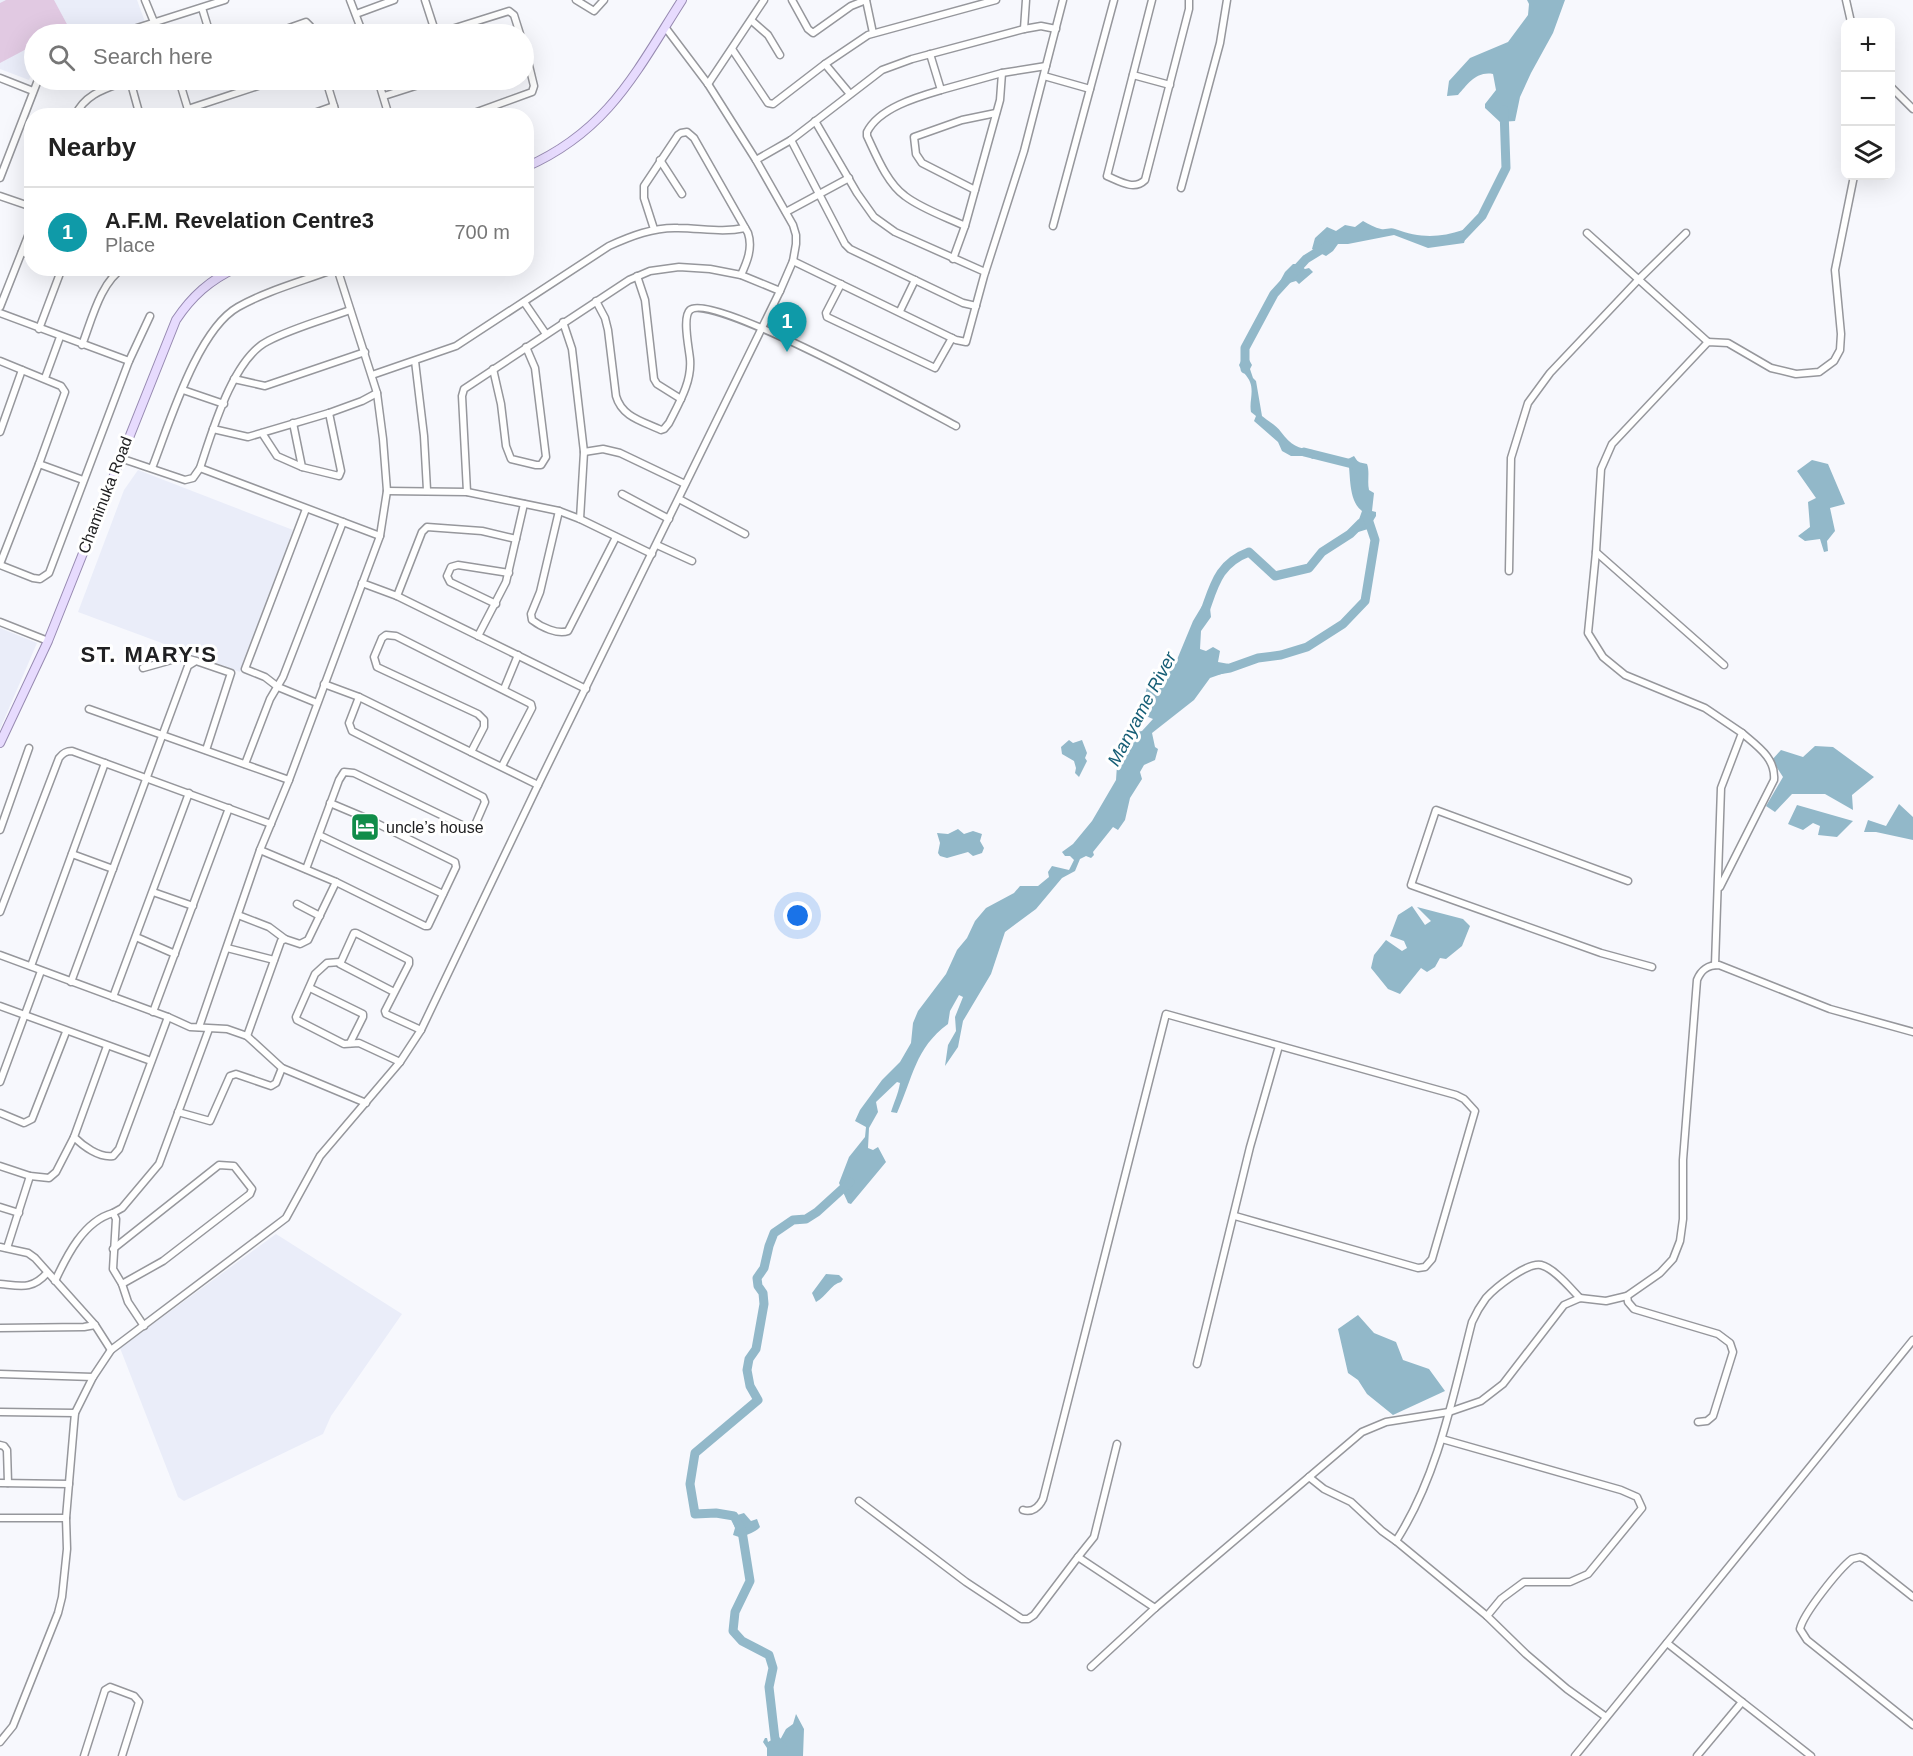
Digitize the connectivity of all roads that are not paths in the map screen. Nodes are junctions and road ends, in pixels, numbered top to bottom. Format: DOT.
graph roads {
  1 [pos="145,0"];
  2 [pos="225,0"];
  3 [pos="350,0"];
  4 [pos="394,0"];
  5 [pos="425,0"];
  6 [pos="576,0"];
  7 [pos="604,0"];
  8 [pos="682,0"];
  9 [pos="764,0"];
  10 [pos="792,0"];
  11 [pos="866,0"];
  12 [pos="995,0"];
  13 [pos="1026,0"];
  14 [pos="1063,0"];
  15 [pos="1114,0"];
  16 [pos="1152,0"];
  17 [pos="1189,0"];
  18 [pos="1227,0"];
  19 [pos="1846,0"];
  20 [pos="202,8"];
  21 [pos="356,14"];
  22 [pos="1850,18"];
  23 [pos="752,21"];
  24 [pos="154,22"];
  25 [pos="148,24"];
  26 [pos="207,24"];
  27 [pos="360,24"];
  28 [pos="433,24"];
  29 [pos="468,24"];
  30 [pos="517,24"];
  31 [pos="665,27"];
  32 [pos="1024,29"];
  33 [pos="1056,29"];
  34 [pos="873,33"];
  35 [pos="732,50"];
  36 [pos="930,54"];
  37 [pos="780,55"];
  38 [pos="825,64"];
  39 [pos="1046,66"];
  40 [pos="1002,73"];
  41 [pos="1133,75"];
  42 [pos="1044,76"];
  43 [pos="0,78"];
  44 [pos="708,84"];
  45 [pos="1170,85"];
  46 [pos="24,87"];
  47 [pos="1090,89"];
  48 [pos="103,90"];
  49 [pos="133,90"];
  50 [pos="182,90"];
  51 [pos="249,90"];
  52 [pos="329,90"];
  53 [pos="382,90"];
  54 [pos="403,90"];
  55 [pos="533,90"];
  56 [pos="941,90"];
  57 [pos="33,91"];
  58 [pos="1895,91"];
  59 [pos="850,94"];
  60 [pos="384,96"];
  61 [pos="334,106"];
  62 [pos="27,108"];
  63 [pos="78,108"];
  64 [pos="138,108"];
  65 [pos="188,108"];
  66 [pos="200,108"];
  67 [pos="328,108"];
  68 [pos="387,108"];
  69 [pos="488,108"];
  70 [pos="1913,109"];
  71 [pos="996,113"];
  72 [pos="24,115"];
  73 [pos="815,121"];
  74 [pos="791,140"];
  75 [pos="660,160"];
  76 [pos="756,160"];
  77 [pos="534,163"];
  78 [pos="0,178"];
  79 [pos="849,178"];
  80 [pos="1853,180"];
  81 [pos="1181,188"];
  82 [pos="975,190"];
  83 [pos="0,195"];
  84 [pos="682,195"];
  85 [pos="818,195"];
  86 [pos="24,204"];
  87 [pos="786,212"];
  88 [pos="965,226"];
  89 [pos="1053,226"];
  90 [pos="745,228"];
  91 [pos="654,229"];
  92 [pos="1587,233"];
  93 [pos="1686,233"];
  94 [pos="24,247"];
  95 [pos="22,252"];
  96 [pos="952,259"];
  97 [pos="793,261"];
  98 [pos="985,272"];
  99 [pos="59,276"];
  100 [pos="112,276"];
  101 [pos="220,276"];
  102 [pos="317,276"];
  103 [pos="339,276"];
  104 [pos="637,276"];
  105 [pos="741,276"];
  106 [pos="1639,279"];
  107 [pos="915,280"];
  108 [pos="841,284"];
  109 [pos="780,291"];
  110 [pos="596,301"];
  111 [pos="524,302"];
  112 [pos="976,306"];
  113 [pos="0,307"];
  114 [pos="350,310"];
  115 [pos="900,311"];
  116 [pos="0,313"];
  117 [pos="150,316"];
  118 [pos="563,322"];
  119 [pos="39,329"];
  120 [pos="761,330"];
  121 [pos="546,334"];
  122 [pos="60,337"];
  123 [pos="952,338"];
  124 [pos="1708,342"];
  125 [pos="82,345"];
  126 [pos="526,347"];
  127 [pos="364,352"];
  128 [pos="0,361"];
  129 [pos="129,361"];
  130 [pos="415,361"];
  131 [pos="493,369"];
  132 [pos="22,370"];
  133 [pos="372,375"];
  134 [pos="45,378"];
  135 [pos="234,379"];
  136 [pos="183,390"];
  137 [pos="376,393"];
  138 [pos="681,399"];
  139 [pos="224,404"];
  140 [pos="328,413"];
  141 [pos="293,423"];
  142 [pos="956,426"];
  143 [pos="213,429"];
  144 [pos="0,432"];
  145 [pos="262,433"];
  146 [pos="584,452"];
  147 [pos="120,458"];
  148 [pos="39,464"];
  149 [pos="302,467"];
  150 [pos="152,468"];
  151 [pos="200,468"];
  152 [pos="83,480"];
  153 [pos="685,484"];
  154 [pos="427,490"];
  155 [pos="387,491"];
  156 [pos="467,492"];
  157 [pos="622,494"];
  158 [pos="679,499"];
  159 [pos="524,504"];
  160 [pos="306,509"];
  161 [pos="559,511"];
  162 [pos="580,519"];
  163 [pos="669,519"];
  164 [pos="343,522"];
  165 [pos="745,534"];
  166 [pos="380,536"];
  167 [pos="616,537"];
  168 [pos="516,539"];
  169 [pos="0,540"];
  170 [pos="8,543"];
  171 [pos="657,544"];
  172 [pos="1596,552"];
  173 [pos="652,554"];
  174 [pos="692,561"];
  175 [pos="0,564"];
  176 [pos="1509,572"];
  177 [pos="509,573"];
  178 [pos="362,583"];
  179 [pos="397,596"];
  180 [pos="495,604"];
  181 [pos="0,622"];
  182 [pos="478,636"];
  183 [pos="48,641"];
  184 [pos="518,656"];
  185 [pos="196,661"];
  186 [pos="1724,665"];
  187 [pos="143,668"];
  188 [pos="324,684"];
  189 [pos="278,687"];
  190 [pos="504,689"];
  191 [pos="586,689"];
  192 [pos="359,697"];
  193 [pos="317,703"];
  194 [pos="89,709"];
  195 [pos="1742,733"];
  196 [pos="163,736"];
  197 [pos="0,743"];
  198 [pos="29,748"];
  199 [pos="206,750"];
  200 [pos="471,752"];
  201 [pos="105,763"];
  202 [pos="245,764"];
  203 [pos="502,766"];
  204 [pos="147,778"];
  205 [pos="289,780"];
  206 [pos="538,785"];
  207 [pos="189,793"];
  208 [pos="330,803"];
  209 [pos="229,808"];
  210 [pos="271,824"];
  211 [pos="0,830"];
  212 [pos="319,835"];
  213 [pos="260,850"];
  214 [pos="72,854"];
  215 [pos="113,869"];
  216 [pos="306,869"];
  217 [pos="1628,881"];
  218 [pos="336,882"];
  219 [pos="1719,890"];
  220 [pos="153,891"];
  221 [pos="443,894"];
  222 [pos="297,904"];
  223 [pos="193,906"];
  224 [pos="0,912"];
  225 [pos="238,915"];
  226 [pos="320,916"];
  227 [pos="136,937"];
  228 [pos="285,939"];
  229 [pos="227,948"];
  230 [pos="175,954"];
  231 [pos="0,955"];
  232 [pos="274,960"];
  233 [pos="340,962"];
  234 [pos="1715,965"];
  235 [pos="31,966"];
  236 [pos="1652,967"];
  237 [pos="41,970"];
  238 [pos="71,982"];
  239 [pos="310,988"];
  240 [pos="394,992"];
  241 [pos="113,997"];
  242 [pos="0,1006"];
  243 [pos="153,1012"];
  244 [pos="25,1015"];
  245 [pos="168,1017"];
  246 [pos="199,1027"];
  247 [pos="209,1029"];
  248 [pos="420,1030"];
  249 [pos="66,1032"];
  250 [pos="1913,1032"];
  251 [pos="247,1036"];
  252 [pos="350,1043"];
  253 [pos="107,1046"];
  254 [pos="1279,1046"];
  255 [pos="151,1061"];
  256 [pos="400,1062"];
  257 [pos="282,1068"];
  258 [pos="0,1082"];
  259 [pos="366,1103"];
  260 [pos="178,1112"];
  261 [pos="0,1113"];
  262 [pos="74,1137"];
  263 [pos="0,1166"];
  264 [pos="30,1176"];
  265 [pos="0,1207"];
  266 [pos="19,1213"];
  267 [pos="113,1213"];
  268 [pos="1235,1216"];
  269 [pos="4,1247"];
  270 [pos="113,1249"];
  271 [pos="47,1273"];
  272 [pos="55,1281"];
  273 [pos="0,1284"];
  274 [pos="122,1284"];
  275 [pos="1627,1296"];
  276 [pos="1580,1298"];
  277 [pos="95,1325"];
  278 [pos="144,1326"];
  279 [pos="0,1328"];
  280 [pos="1913,1340"];
  281 [pos="111,1350"];
  282 [pos="1197,1364"];
  283 [pos="0,1374"];
  284 [pos="93,1377"];
  285 [pos="0,1412"];
  286 [pos="1449,1412"];
  287 [pos="75,1413"];
  288 [pos="1698,1422"];
  289 [pos="1442,1439"];
  290 [pos="1117,1444"];
  291 [pos="0,1445"];
  292 [pos="1309,1478"];
  293 [pos="0,1483"];
  294 [pos="8,1483"];
  295 [pos="69,1484"];
  296 [pos="859,1501"];
  297 [pos="1023,1510"];
  298 [pos="0,1518"];
  299 [pos="66,1518"];
  300 [pos="1396,1541"];
  301 [pos="1078,1557"];
  302 [pos="1913,1597"];
  303 [pos="1155,1608"];
  304 [pos="1487,1616"];
  305 [pos="1667,1643"];
  306 [pos="1091,1667"];
  307 [pos="1742,1702"];
  308 [pos="1606,1717"];
  309 [pos="1913,1725"];
  310 [pos="0,1742"];
  311 [pos="84,1756"];
  312 [pos="122,1756"];
  313 [pos="1575,1756"];
  314 [pos="1697,1756"];
  315 [pos="1810,1756"];
  1 -- 24 [label="street"];
  2 -- 20 [label="street"];
  3 -- 21 [label="street"];
  4 -- 21 [label="street"];
  5 -- 28 [label="street"];
  6 -- 7 [label="street"];
  8 -- 31 [label="main road"];
  9 -- 23 [label="street"];
  10 -- 11 [label="street"];
  11 -- 34 [label="street"];
  12 -- 34 [label="street"];
  13 -- 32 [label="street"];
  14 -- 33 [label="street"];
  15 -- 47 [label="street"];
  16 -- 41 [label="street"];
  17 -- 45 [label="street"];
  18 -- 81 [label="street"];
  19 -- 22 [label="street"];
  20 -- 24 [label="street"];
  20 -- 26 [label="street"];
  21 -- 27 [label="street"];
  23 -- 35 [label="street"];
  23 -- 37 [label="street"];
  24 -- 25 [label="street"];
  29 -- 30 [label="street"];
  31 -- 44 [label="street"];
  31 -- 77 [label="main road"];
  32 -- 33 [label="street"];
  32 -- 36 [label="street"];
  33 -- 39 [label="street"];
  34 -- 38 [label="street"];
  35 -- 38 [label="street"];
  35 -- 44 [label="street"];
  36 -- 56 [label="street"];
  36 -- 59 [label="street"];
  38 -- 59 [label="street"];
  39 -- 40 [label="street"];
  39 -- 42 [label="street"];
  40 -- 56 [label="street"];
  40 -- 71 [label="street"];
  41 -- 45 [label="street"];
  41 -- 45 [label="street"];
  42 -- 47 [label="street"];
  42 -- 98 [label="street"];
  43 -- 46 [label="street"];
  44 -- 76 [label="street"];
  47 -- 89 [label="street"];
  48 -- 63 [label="street"];
  49 -- 64 [label="street"];
  50 -- 65 [label="street"];
  51 -- 66 [label="street"];
  52 -- 61 [label="street"];
  53 -- 60 [label="street"];
  54 -- 60 [label="street"];
  55 -- 69 [label="street"];
  56 -- 88 [label="street"];
  57 -- 62 [label="street"];
  58 -- 70 [label="street"];
  59 -- 73 [label="street"];
  60 -- 68 [label="street"];
  61 -- 67 [label="street"];
  71 -- 82 [label="street"];
  71 -- 82 [label="street"];
  72 -- 78 [label="street"];
  73 -- 74 [label="street"];
  73 -- 79 [label="street"];
  74 -- 76 [label="street"];
  74 -- 85 [label="street"];
  75 -- 84 [label="street"];
  75 -- 90 [label="street"];
  75 -- 91 [label="street"];
  76 -- 87 [label="street"];
  79 -- 85 [label="street"];
  79 -- 96 [label="street"];
  80 -- 124 [label="street"];
  82 -- 88 [label="street"];
  83 -- 86 [label="street"];
  85 -- 87 [label="street"];
  85 -- 107 [label="street"];
  87 -- 97 [label="street"];
  88 -- 96 [label="street"];
  90 -- 91 [label="street"];
  90 -- 105 [label="street"];
  91 -- 111 [label="street"];
  92 -- 106 [label="street"];
  93 -- 106 [label="street"];
  94 -- 95 [label="street"];
  95 -- 113 [label="street"];
  96 -- 98 [label="street"];
  97 -- 108 [label="street"];
  97 -- 109 [label="street"];
  98 -- 112 [label="street"];
  99 -- 119 [label="street"];
  100 -- 125 [label="street"];
  101 -- 147 [label="main road, Chaminuka Road"];
  102 -- 136 [label="street"];
  103 -- 114 [label="street"];
  104 -- 105 [label="street"];
  104 -- 110 [label="street"];
  104 -- 138 [label="street"];
  105 -- 109 [label="street"];
  106 -- 124 [label="street"];
  106 -- 176 [label="street"];
  107 -- 112 [label="street"];
  107 -- 115 [label="street"];
  108 -- 115 [label="street"];
  108 -- 123 [label="street"];
  109 -- 120 [label="street"];
  110 -- 118 [label="street"];
  110 -- 138 [label="street"];
  111 -- 121 [label="street"];
  111 -- 130 [label="street"];
  112 -- 123 [label="street"];
  114 -- 127 [label="street"];
  114 -- 135 [label="street"];
  115 -- 123 [label="street"];
  116 -- 119 [label="street"];
  117 -- 129 [label="street"];
  118 -- 121 [label="street"];
  118 -- 146 [label="street"];
  119 -- 122 [label="street"];
  120 -- 138 [label="street"];
  120 -- 142 [label="street"];
  120 -- 153 [label="street"];
  121 -- 126 [label="street"];
  122 -- 125 [label="street"];
  122 -- 134 [label="street"];
  124 -- 172 [label="street"];
  125 -- 129 [label="street"];
  126 -- 131 [label="street"];
  126 -- 131 [label="street"];
  127 -- 133 [label="street"];
  127 -- 135 [label="street"];
  128 -- 132 [label="street"];
  129 -- 152 [label="street"];
  130 -- 133 [label="street"];
  130 -- 154 [label="street"];
  131 -- 156 [label="street"];
  132 -- 134 [label="street"];
  132 -- 144 [label="street"];
  133 -- 137 [label="street"];
  134 -- 148 [label="street"];
  135 -- 139 [label="street"];
  136 -- 139 [label="street"];
  136 -- 150 [label="street"];
  137 -- 140 [label="street"];
  137 -- 155 [label="street"];
  139 -- 143 [label="street"];
  140 -- 141 [label="street"];
  140 -- 149 [label="street"];
  141 -- 145 [label="street"];
  141 -- 149 [label="street"];
  143 -- 145 [label="street"];
  143 -- 151 [label="street"];
  145 -- 149 [label="street"];
  146 -- 153 [label="street"];
  146 -- 162 [label="street"];
  147 -- 150 [label="street"];
  147 -- 183 [label="main road, Chaminuka Road"];
  148 -- 152 [label="street"];
  148 -- 170 [label="street"];
  150 -- 151 [label="street"];
  151 -- 160 [label="street"];
  152 -- 175 [label="street"];
  153 -- 158 [label="street"];
  154 -- 155 [label="street"];
  154 -- 156 [label="street"];
  155 -- 166 [label="street"];
  156 -- 159 [label="street"];
  157 -- 163 [label="street"];
  158 -- 163 [label="street"];
  158 -- 165 [label="street"];
  159 -- 161 [label="street"];
  159 -- 168 [label="street"];
  160 -- 164 [label="street"];
  160 -- 189 [label="street"];
  161 -- 162 [label="street"];
  161 -- 167 [label="street"];
  162 -- 167 [label="street"];
  163 -- 171 [label="street"];
  164 -- 166 [label="street"];
  164 -- 189 [label="street"];
  166 -- 178 [label="street"];
  167 -- 173 [label="street"];
  168 -- 177 [label="street"];
  168 -- 179 [label="street"];
  169 -- 170 [label="street"];
  170 -- 175 [label="street"];
  171 -- 173 [label="street"];
  171 -- 174 [label="street"];
  172 -- 186 [label="street"];
  172 -- 195 [label="street"];
  173 -- 191 [label="street"];
  177 -- 180 [label="street"];
  177 -- 180 [label="street"];
  178 -- 179 [label="street"];
  178 -- 188 [label="street"];
  179 -- 182 [label="street"];
  180 -- 182 [label="street"];
  181 -- 183 [label="street"];
  182 -- 184 [label="street"];
  183 -- 197 [label="main road, Chaminuka Road"];
  184 -- 190 [label="street"];
  184 -- 191 [label="street"];
  185 -- 187 [label="street"];
  185 -- 196 [label="street"];
  185 -- 199 [label="street"];
  188 -- 192 [label="street"];
  188 -- 193 [label="street"];
  189 -- 193 [label="street"];
  189 -- 202 [label="street"];
  190 -- 200 [label="street"];
  190 -- 203 [label="street"];
  191 -- 206 [label="street"];
  192 -- 200 [label="street"];
  192 -- 208 [label="street"];
  193 -- 205 [label="street"];
  194 -- 196 [label="street"];
  195 -- 219 [label="street"];
  195 -- 219 [label="street"];
  196 -- 199 [label="street"];
  196 -- 204 [label="street"];
  198 -- 211 [label="street"];
  199 -- 202 [label="street"];
  200 -- 203 [label="street"];
  201 -- 204 [label="street"];
  201 -- 214 [label="street"];
  201 -- 224 [label="street"];
  202 -- 205 [label="street"];
  203 -- 206 [label="street"];
  204 -- 207 [label="street"];
  204 -- 215 [label="street"];
  205 -- 210 [label="street"];
  206 -- 248 [label="street"];
  207 -- 209 [label="street"];
  207 -- 220 [label="street"];
  208 -- 212 [label="street"];
  208 -- 221 [label="street"];
  209 -- 210 [label="street"];
  209 -- 223 [label="street"];
  210 -- 213 [label="street"];
  212 -- 216 [label="street"];
  212 -- 221 [label="street"];
  213 -- 216 [label="street"];
  213 -- 225 [label="street"];
  214 -- 215 [label="street"];
  214 -- 235 [label="street"];
  215 -- 238 [label="street"];
  216 -- 218 [label="street"];
  217 -- 236 [label="street"];
  218 -- 221 [label="street"];
  218 -- 226 [label="street"];
  219 -- 234 [label="street"];
  220 -- 223 [label="street"];
  220 -- 227 [label="street"];
  222 -- 226 [label="street"];
  223 -- 230 [label="street"];
  225 -- 228 [label="street"];
  225 -- 229 [label="street"];
  226 -- 228 [label="street"];
  227 -- 230 [label="street"];
  227 -- 241 [label="street"];
  228 -- 232 [label="street"];
  229 -- 232 [label="street"];
  229 -- 246 [label="street"];
  230 -- 243 [label="street"];
  231 -- 235 [label="street"];
  232 -- 251 [label="street"];
  233 -- 239 [label="street"];
  233 -- 240 [label="street"];
  233 -- 240 [label="street"];
  234 -- 250 [label="street"];
  234 -- 275 [label="street"];
  235 -- 237 [label="street"];
  237 -- 238 [label="street"];
  237 -- 244 [label="street"];
  238 -- 241 [label="street"];
  239 -- 252 [label="street"];
  239 -- 252 [label="street"];
  240 -- 248 [label="street"];
  241 -- 243 [label="street"];
  242 -- 244 [label="street"];
  243 -- 245 [label="street"];
  244 -- 249 [label="street"];
  244 -- 258 [label="street"];
  245 -- 246 [label="street"];
  245 -- 255 [label="street"];
  246 -- 247 [label="street"];
  247 -- 251 [label="street"];
  247 -- 260 [label="street"];
  248 -- 256 [label="street"];
  249 -- 253 [label="street"];
  249 -- 261 [label="street"];
  251 -- 257 [label="street"];
  252 -- 256 [label="street"];
  253 -- 255 [label="street"];
  253 -- 262 [label="street"];
  254 -- 268 [label="street"];
  254 -- 268 [label="street"];
  254 -- 297 [label="street"];
  255 -- 262 [label="street"];
  256 -- 259 [label="street"];
  257 -- 259 [label="street"];
  257 -- 260 [label="street"];
  259 -- 278 [label="street"];
  260 -- 267 [label="street"];
  262 -- 264 [label="street"];
  263 -- 264 [label="street"];
  264 -- 266 [label="street"];
  265 -- 266 [label="street"];
  266 -- 269 [label="street"];
  267 -- 270 [label="street"];
  267 -- 272 [label="street"];
  268 -- 282 [label="street"];
  269 -- 271 [label="street"];
  270 -- 274 [label="street"];
  270 -- 274 [label="street"];
  271 -- 272 [label="street"];
  271 -- 273 [label="street"];
  272 -- 277 [label="street"];
  274 -- 278 [label="street"];
  275 -- 276 [label="street"];
  275 -- 288 [label="street"];
  276 -- 286 [label="street"];
  276 -- 286 [label="street"];
  277 -- 279 [label="street"];
  277 -- 281 [label="street"];
  278 -- 281 [label="street"];
  280 -- 305 [label="street"];
  281 -- 284 [label="street"];
  283 -- 284 [label="street"];
  284 -- 287 [label="street"];
  285 -- 287 [label="street"];
  286 -- 289 [label="street"];
  286 -- 292 [label="street"];
  287 -- 295 [label="street"];
  289 -- 300 [label="street"];
  289 -- 304 [label="street"];
  290 -- 301 [label="street"];
  291 -- 294 [label="street"];
  292 -- 300 [label="street"];
  292 -- 303 [label="street"];
  293 -- 294 [label="street"];
  294 -- 295 [label="street"];
  295 -- 299 [label="street"];
  296 -- 301 [label="street"];
  298 -- 299 [label="street"];
  299 -- 310 [label="street"];
  300 -- 304 [label="street"];
  301 -- 303 [label="street"];
  302 -- 309 [label="street"];
  303 -- 306 [label="street"];
  304 -- 308 [label="street"];
  305 -- 307 [label="street"];
  305 -- 308 [label="street"];
  307 -- 314 [label="street"];
  307 -- 315 [label="street"];
  308 -- 313 [label="street"];
  311 -- 312 [label="street"];
}
